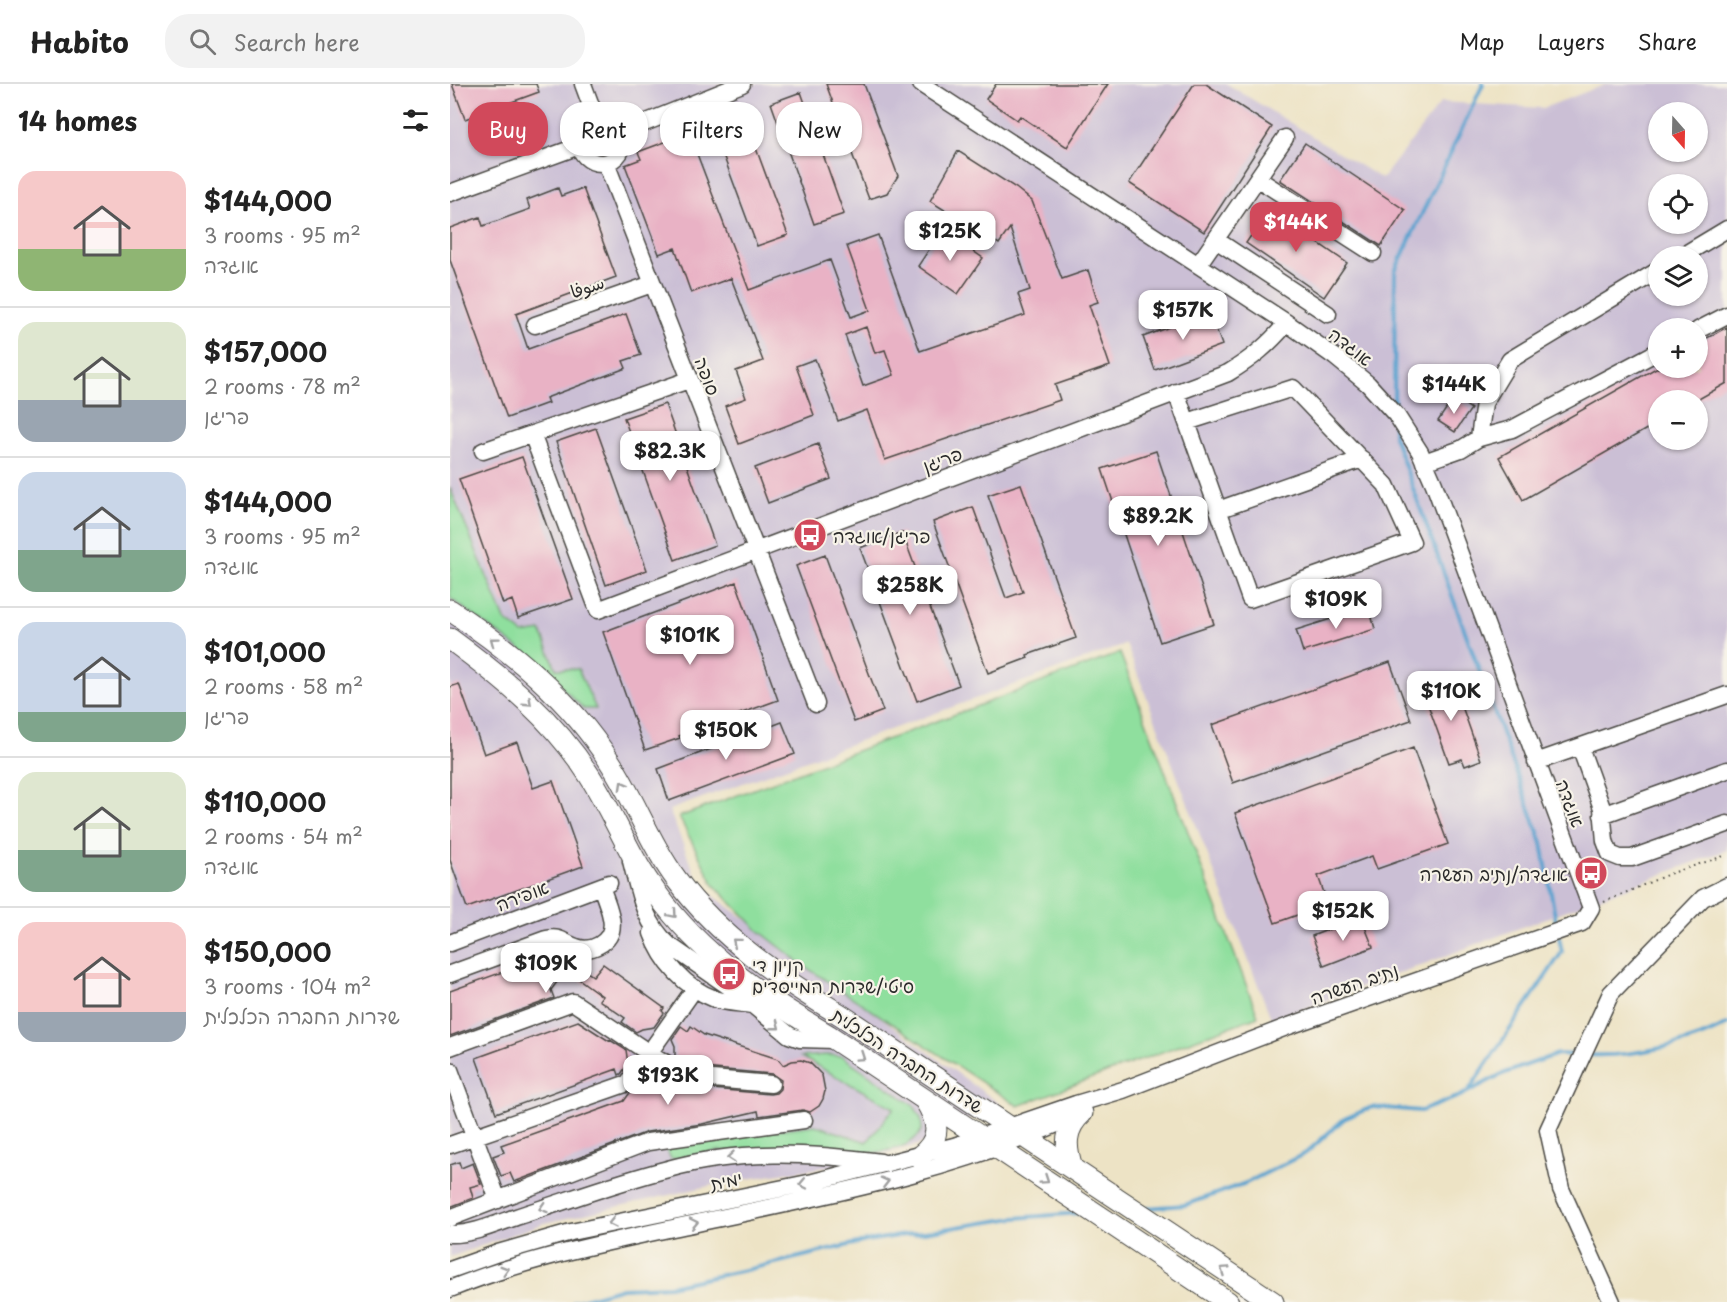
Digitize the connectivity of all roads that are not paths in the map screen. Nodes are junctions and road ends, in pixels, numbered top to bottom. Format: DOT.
graph roads {
  1 [pos="583,84"];
  2 [pos="742,84"];
  3 [pos="921,84"];
  4 [pos="590,102"];
  5 [pos="648,122"];
  6 [pos="1286,138"];
  7 [pos="560,153"];
  8 [pos="585,156"];
  9 [pos="617,156"];
  10 [pos="606,163"];
  11 [pos="1258,179"];
  12 [pos="450,193"];
  13 [pos="1727,229"];
  14 [pos="1216,240"];
  15 [pos="1699,246"];
  16 [pos="1373,253"];
  17 [pos="1198,265"];
  18 [pos="1648,277"];
  19 [pos="652,284"];
  20 [pos="1328,314"];
  21 [pos="1727,315"];
  22 [pos="1287,323"];
  23 [pos="535,325"];
  24 [pos="1708,325"];
  25 [pos="1648,357"];
  26 [pos="689,380"];
  27 [pos="1176,392"];
  28 [pos="1187,422"];
  29 [pos="532,434"];
  30 [pos="1479,438"];
  31 [pos="483,451"];
  32 [pos="1362,459"];
  33 [pos="1424,462"];
  34 [pos="1218,510"];
  35 [pos="756,550"];
  36 [pos="450,610"];
  37 [pos="450,639"];
  38 [pos="1727,695"];
  39 [pos="816,704"];
  40 [pos="1580,747"];
  41 [pos="1536,762"];
  42 [pos="1727,770"];
  43 [pos="1602,815"];
  44 [pos="1727,824"];
  45 [pos="626,843"];
  46 [pos="1727,886"];
  47 [pos="1591,908"];
  48 [pos="645,912"];
  49 [pos="450,943"];
  50 [pos="450,974"];
  51 [pos="695,987"];
  52 [pos="752,1005"];
  53 [pos="834,1040"];
  54 [pos="450,1047"];
  55 [pos="649,1053"];
  56 [pos="450,1070"];
  57 [pos="771,1084"];
  58 [pos="1123,1090"];
  59 [pos="926,1100"];
  60 [pos="1082,1113"];
  61 [pos="804,1120"];
  62 [pos="1018,1132"];
  63 [pos="475,1137"];
  64 [pos="989,1143"];
  65 [pos="450,1145"];
  66 [pos="628,1150"];
  67 [pos="919,1157"];
  68 [pos="894,1163"];
  69 [pos="1072,1168"];
  70 [pos="660,1171"];
  71 [pos="621,1184"];
  72 [pos="498,1200"];
  73 [pos="450,1218"];
  74 [pos="450,1234"];
  75 [pos="450,1270"];
  76 [pos="450,1289"];
  77 [pos="1228,1302"];
  78 [pos="1273,1302"];
  79 [pos="1612,1302"];
  1 -- 4 [label="street"];
  2 -- 5 [label="street"];
  3 -- 17 [label="street, אוגדה"];
  6 -- 11 [label="street"];
  7 -- 12 [label="street"];
  8 -- 10 [label="street"];
  9 -- 10 [label="street"];
  10 -- 19 [label="street, סופה"];
  11 -- 14 [label="street"];
  11 -- 16 [label="street"];
  13 -- 15 [label="street"];
  14 -- 17 [label="street"];
  14 -- 20 [label="street"];
  17 -- 22 [label="street, אוגדה"];
  18 -- 30 [label="street"];
  19 -- 23 [label="street, سوفا"];
  19 -- 26 [label="street, סופה"];
  21 -- 24 [label="street"];
  22 -- 27 [label="street, פריגן"];
  22 -- 33 [label="street, אוגדה"];
  25 -- 30 [label="street"];
  26 -- 29 [label="street"];
  26 -- 35 [label="street, סופה"];
  27 -- 28 [label="street"];
  27 -- 35 [label="street, פריגן"];
  28 -- 32 [label="street"];
  28 -- 34 [label="street"];
  29 -- 31 [label="street"];
  29 -- 35 [label="street, פריגן"];
  30 -- 33 [label="street"];
  32 -- 34 [label="street"];
  32 -- 34 [label="street"];
  33 -- 41 [label="street, אוגדה"];
  35 -- 39 [label="street, סופה"];
  62 -- 36 [label="main road, שדרות החברה הכלכלית, one-way"];
  37 -- 45 [label="main road, שדרות החברה הכלכלית, one-way"];
  38 -- 40 [label="street"];
  40 -- 41 [label="street"];
  40 -- 43 [label="street"];
  41 -- 47 [label="street, אוגדה"];
  42 -- 43 [label="street"];
  43 -- 44 [label="street"];
  45 -- 48 [label="street"];
  45 -- 53 [label="main road, שדרות החברה הכלכלית, one-way"];
  46 -- 79 [label="street"];
  47 -- 58 [label="street, נתיב העשרה"];
  48 -- 51 [label="street"];
  48 -- 52 [label="street"];
  49 -- 50 [label="street, אופירה"];
  51 -- 52 [label="street"];
  51 -- 55 [label="street"];
  52 -- 53 [label="street, one-way"];
  53 -- 59 [label="main road, שדרות החברה הכלכלית, one-way"];
  54 -- 55 [label="street"];
  55 -- 57 [label="street"];
  55 -- 63 [label="street"];
  56 -- 63 [label="street"];
  58 -- 60 [label="street, נתיב העשרה"];
  58 -- 62 [label="street, נתיב העשרה"];
  59 -- 64 [label="main road, שדרות החברה הכלכלית"];
  59 -- 67 [label="main road"];
  60 -- 62 [label="street, נתיב העשרה"];
  60 -- 69 [label="main road"];
  61 -- 66 [label="street"];
  62 -- 64 [label="street, נתיב העשרה"];
  62 -- 69 [label="main road, שדרות החברה הכלכלית"];
  63 -- 65 [label="street"];
  63 -- 72 [label="street"];
  64 -- 67 [label="street, ימית"];
  76 -- 64 [label="street, ימית, one-way"];
  64 -- 77 [label="main road, שדרות החברה הכלכלית, one-way"];
  66 -- 70 [label="street"];
  66 -- 71 [label="street"];
  66 -- 72 [label="street"];
  67 -- 68 [label="street, ימית"];
  68 -- 70 [label="street, one-way"];
  68 -- 75 [label="street, ימית, one-way"];
  78 -- 69 [label="main road, שדרות החברה הכלכלית, one-way"];
  70 -- 71 [label="street"];
  71 -- 74 [label="street, one-way"];
  72 -- 73 [label="street"];
}
